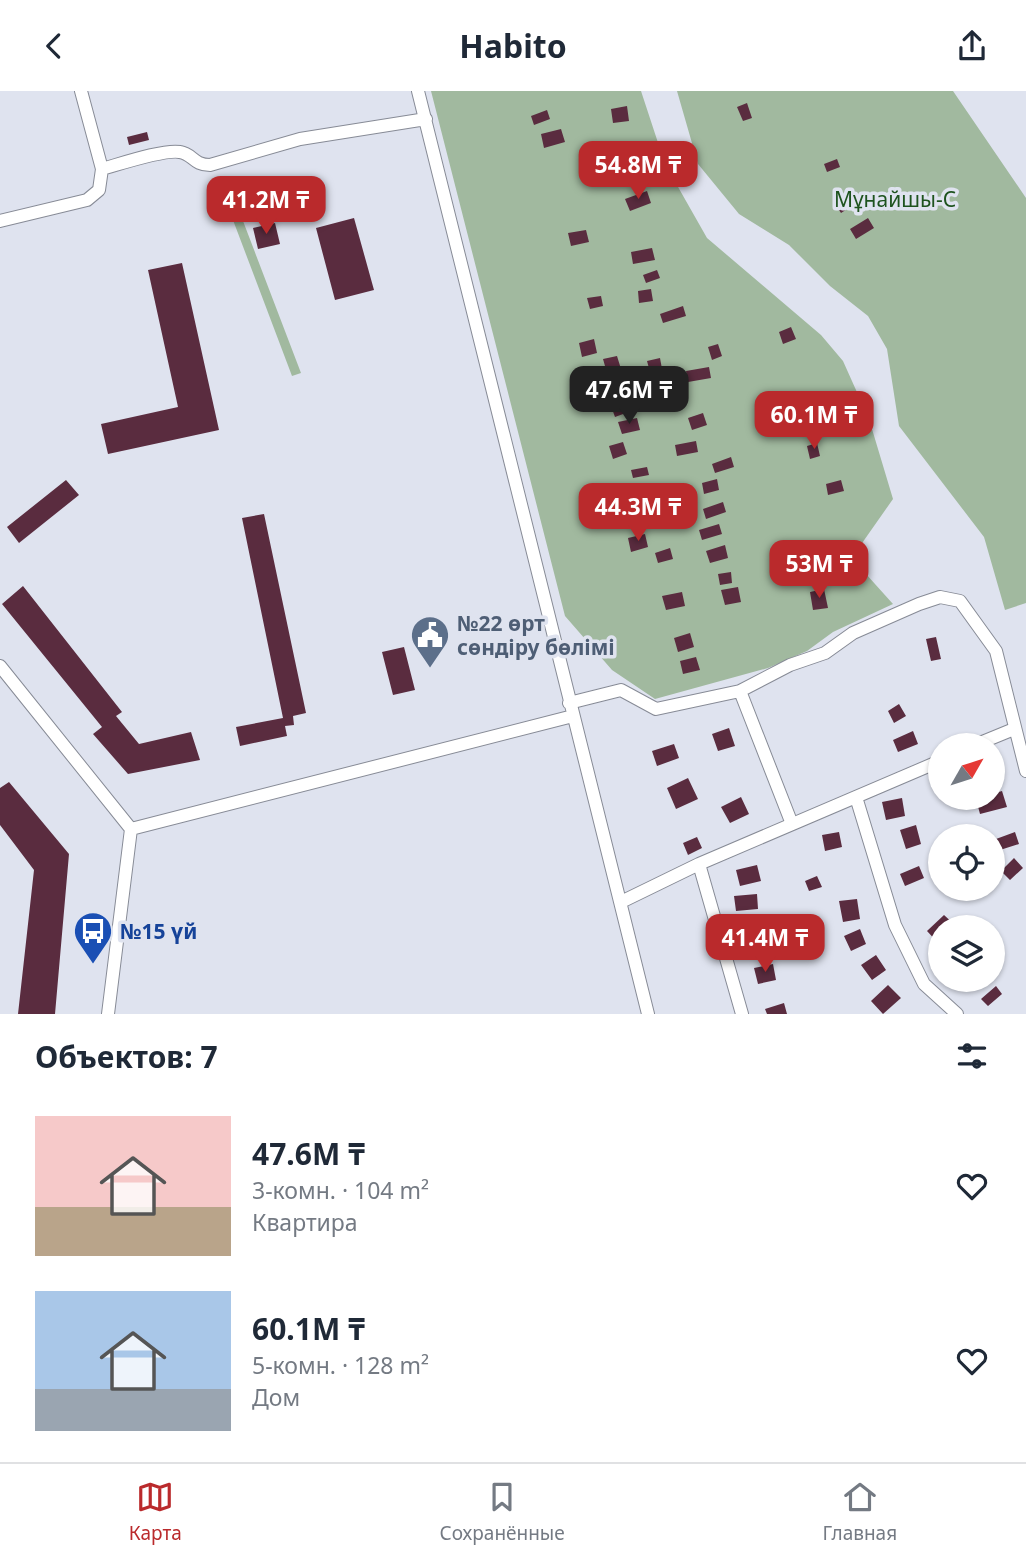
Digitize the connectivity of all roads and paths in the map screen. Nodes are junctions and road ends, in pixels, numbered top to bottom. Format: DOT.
graph roads {
  1 [pos="81,91"];
  2 [pos="418,91"];
  3 [pos="426,119"];
  4 [pos="102,169"];
  5 [pos="0,221"];
  6 [pos="0,666"];
  7 [pos="740,691"];
  8 [pos="569,703"];
  9 [pos="573,716"];
  10 [pos="1014,729"];
  11 [pos="1004,733"];
  12 [pos="928,766"];
  13 [pos="1026,771"];
  14 [pos="856,797"];
  15 [pos="792,824"];
  16 [pos="131,829"];
  17 [pos="699,864"];
  18 [pos="621,902"];
  19 [pos="107,1014"];
  20 [pos="648,1014"];
  21 [pos="741,1014"];
  22 [pos="957,1014"];
  1 -- 4 [label="street"];
  2 -- 3 [label="street"];
  3 -- 4 [label="street"];
  3 -- 8 [label="street"];
  4 -- 5 [label="street"];
  6 -- 16 [label="street"];
  7 -- 8 [label="street"];
  7 -- 10 [label="street"];
  7 -- 15 [label="street"];
  8 -- 9 [label="street"];
  9 -- 16 [label="street"];
  9 -- 18 [label="street"];
  10 -- 11 [label="street"];
  10 -- 13 [label="street"];
  12 -- 14 [label="street"];
  14 -- 15 [label="street"];
  14 -- 22 [label="street"];
  15 -- 17 [label="street"];
  16 -- 19 [label="street"];
  17 -- 18 [label="street"];
  17 -- 21 [label="street"];
  18 -- 20 [label="street"];
}
